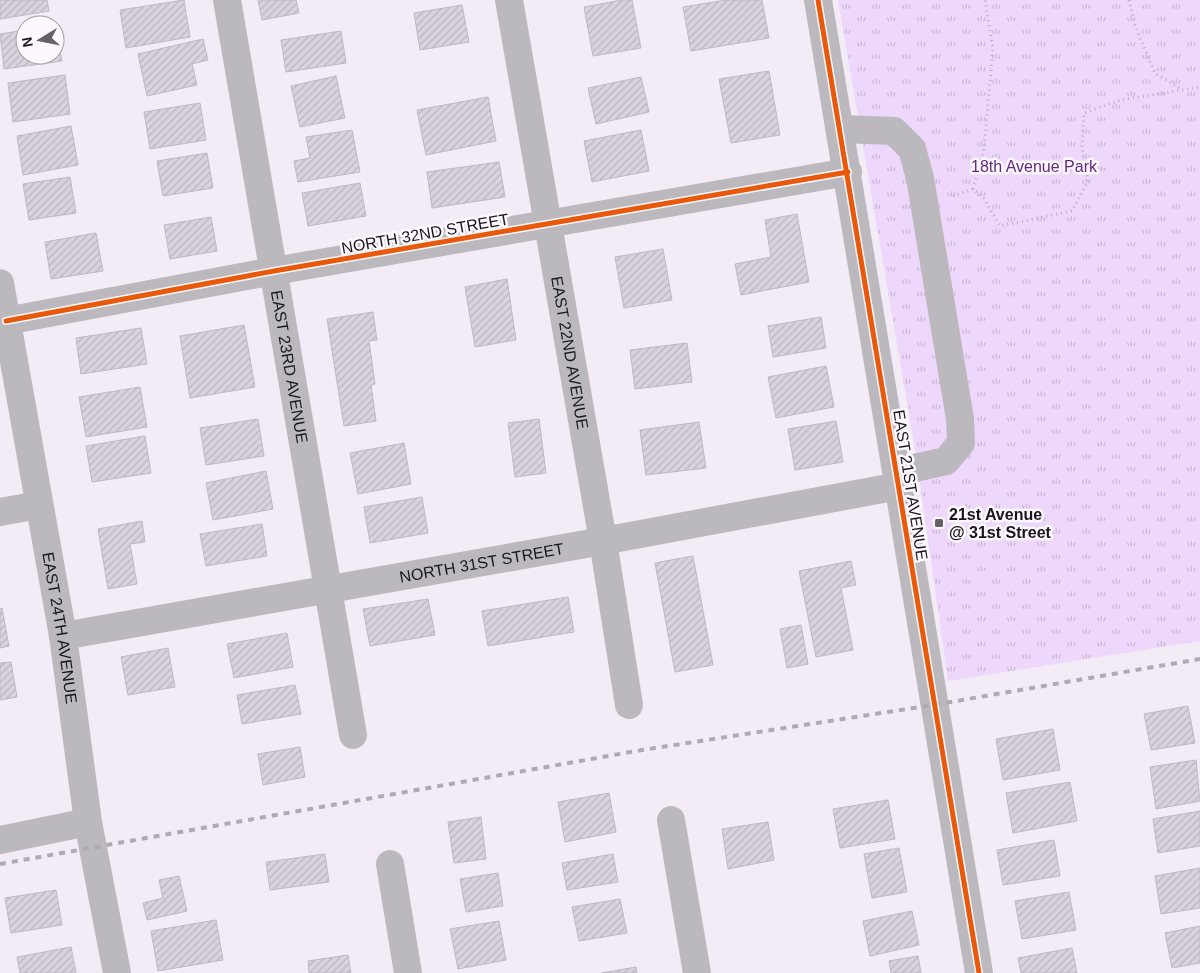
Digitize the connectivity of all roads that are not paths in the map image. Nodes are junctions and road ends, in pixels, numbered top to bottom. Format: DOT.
graph roads {
  1 [pos="227,0"];
  2 [pos="509,0"];
  3 [pos="818,0"];
  4 [pos="840,129"];
  5 [pos="848,172"];
  6 [pos="547,224"];
  7 [pos="274,271"];
  8 [pos="0,283"];
  9 [pos="6,321"];
  10 [pos="898,479"];
  11 [pos="39,505"];
  12 [pos="0,512"];
  13 [pos="603,541"];
  14 [pos="329,588"];
  15 [pos="63,636"];
  16 [pos="629,705"];
  17 [pos="353,735"];
  18 [pos="671,820"];
  19 [pos="88,822"];
  20 [pos="0,840"];
  21 [pos="390,864"];
  22 [pos="117,973"];
  23 [pos="408,973"];
  24 [pos="696,973"];
  25 [pos="979,973"];
  1 -- 7 [label="street, EAST 23RD AVENUE"];
  2 -- 6 [label="street, EAST 22ND AVENUE"];
  3 -- 4 [label="street, EAST 21ST AVENUE"];
  4 -- 5 [label="street, EAST 21ST AVENUE"];
  4 -- 10 [label="street, NORTH 31ST STREET"];
  5 -- 6 [label="street, NORTH 32ND STREET"];
  5 -- 10 [label="street, EAST 21ST AVENUE"];
  6 -- 7 [label="street, NORTH 32ND STREET"];
  6 -- 13 [label="street, EAST 22ND AVENUE"];
  7 -- 9 [label="street, NORTH 32ND STREET"];
  7 -- 14 [label="street, EAST 23RD AVENUE"];
  8 -- 9 [label="street, EAST 24TH AVENUE"];
  9 -- 11 [label="street, EAST 24TH AVENUE"];
  10 -- 13 [label="street, NORTH 31ST STREET"];
  10 -- 25 [label="street, EAST 21ST AVENUE"];
  11 -- 12 [label="street"];
  11 -- 15 [label="street, EAST 24TH AVENUE"];
  13 -- 14 [label="street, NORTH 31ST STREET"];
  13 -- 16 [label="street, EAST 22ND AVENUE"];
  14 -- 15 [label="street, NORTH 31ST STREET"];
  14 -- 17 [label="street, EAST 23RD AVENUE"];
  15 -- 19 [label="street, EAST 24TH AVENUE"];
  18 -- 24 [label="street"];
  19 -- 20 [label="street"];
  19 -- 22 [label="street, EAST 24TH AVENUE"];
  21 -- 23 [label="street"];
}
